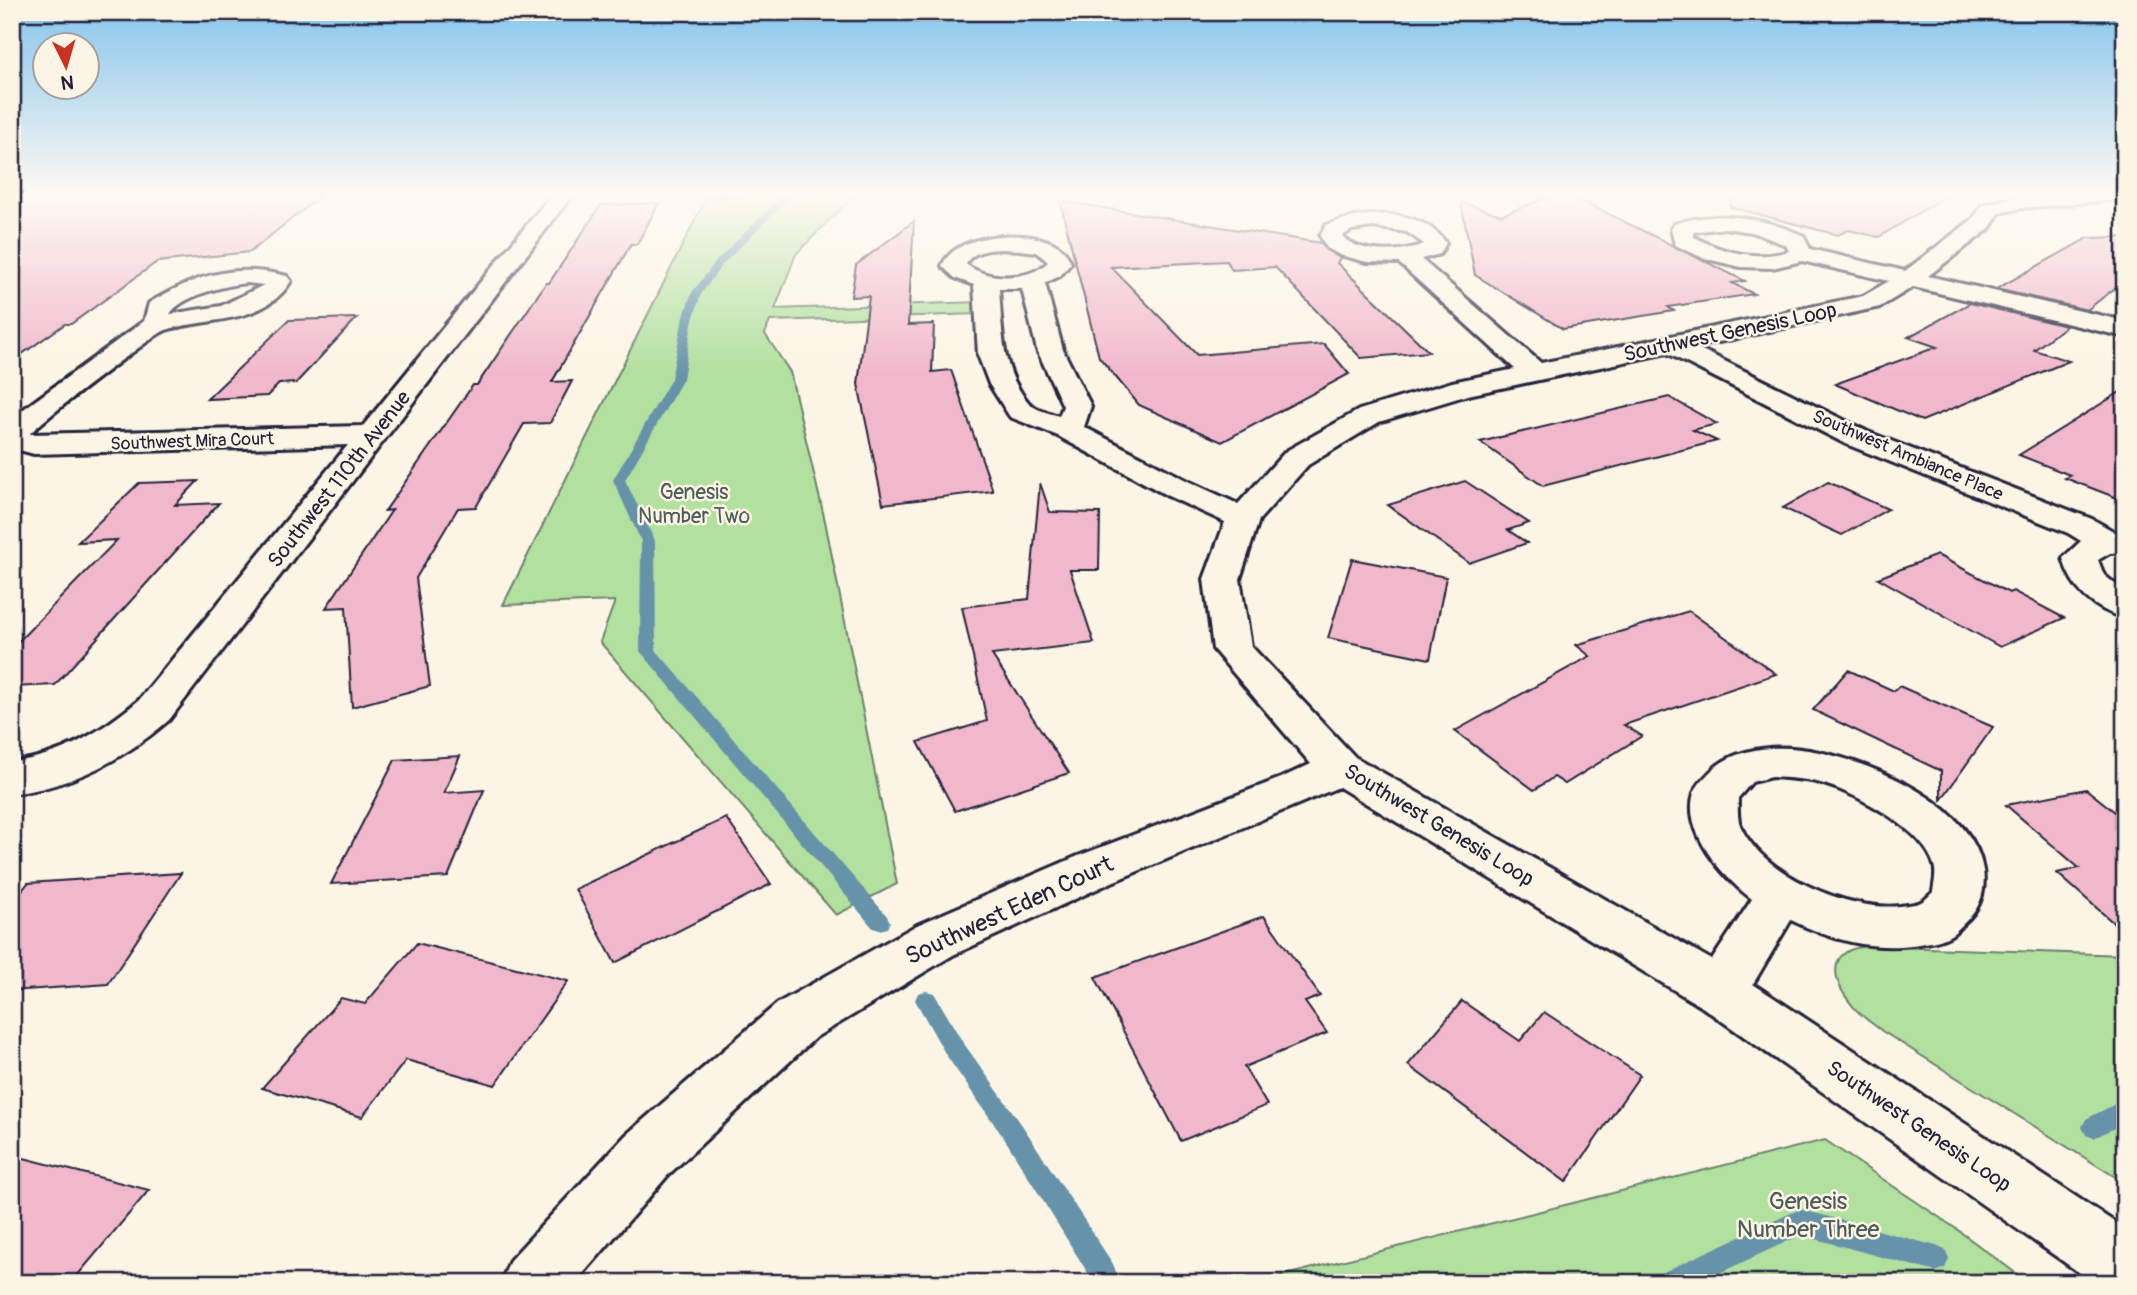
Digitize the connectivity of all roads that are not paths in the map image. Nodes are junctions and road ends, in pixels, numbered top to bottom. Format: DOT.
graph roads {
  1 [pos="517,253"];
  2 [pos="964,253"];
  3 [pos="1053,253"];
  4 [pos="1942,253"];
  5 [pos="1801,254"];
  6 [pos="1405,257"];
  7 [pos="1910,279"];
  8 [pos="1032,280"];
  9 [pos="986,281"];
  10 [pos="156,324"];
  11 [pos="2125,329"];
  12 [pos="1672,345"];
  13 [pos="1536,373"];
  14 [pos="1068,430"];
  15 [pos="374,435"];
  16 [pos="1244,518"];
  17 [pos="2116,542"];
  18 [pos="2125,607"];
  19 [pos="1340,768"];
  20 [pos="12,778"];
  21 [pos="1781,894"];
  22 [pos="1721,991"];
  23 [pos="2125,1266"];
  24 [pos="533,1283"];
  1 -- 15 [label="street, Southwest 110th Avenue"];
  2 -- 9 [label="street"];
  3 -- 8 [label="street"];
  4 -- 7 [label="street, Southwest Genesis Loop"];
  5 -- 7 [label="street"];
  6 -- 13 [label="street"];
  7 -- 11 [label="street"];
  7 -- 12 [label="street, Southwest Genesis Loop"];
  8 -- 9 [label="street"];
  8 -- 14 [label="street"];
  9 -- 14 [label="street"];
  10 -- 15 [label="street, Southwest Mira Court"];
  12 -- 13 [label="street, Southwest Genesis Loop"];
  12 -- 17 [label="street, Southwest Ambiance Place"];
  13 -- 16 [label="street, Southwest Genesis Loop"];
  14 -- 16 [label="street"];
  15 -- 20 [label="street, Southwest 110th Avenue"];
  16 -- 19 [label="street, Southwest Genesis Loop"];
  17 -- 18 [label="street, Southwest Ambiance Place"];
  19 -- 22 [label="street, Southwest Genesis Loop"];
  19 -- 24 [label="street, Southwest Eden Court"];
  21 -- 21 [label="street"];
  21 -- 22 [label="street"];
  22 -- 23 [label="street, Southwest Genesis Loop"];
}
